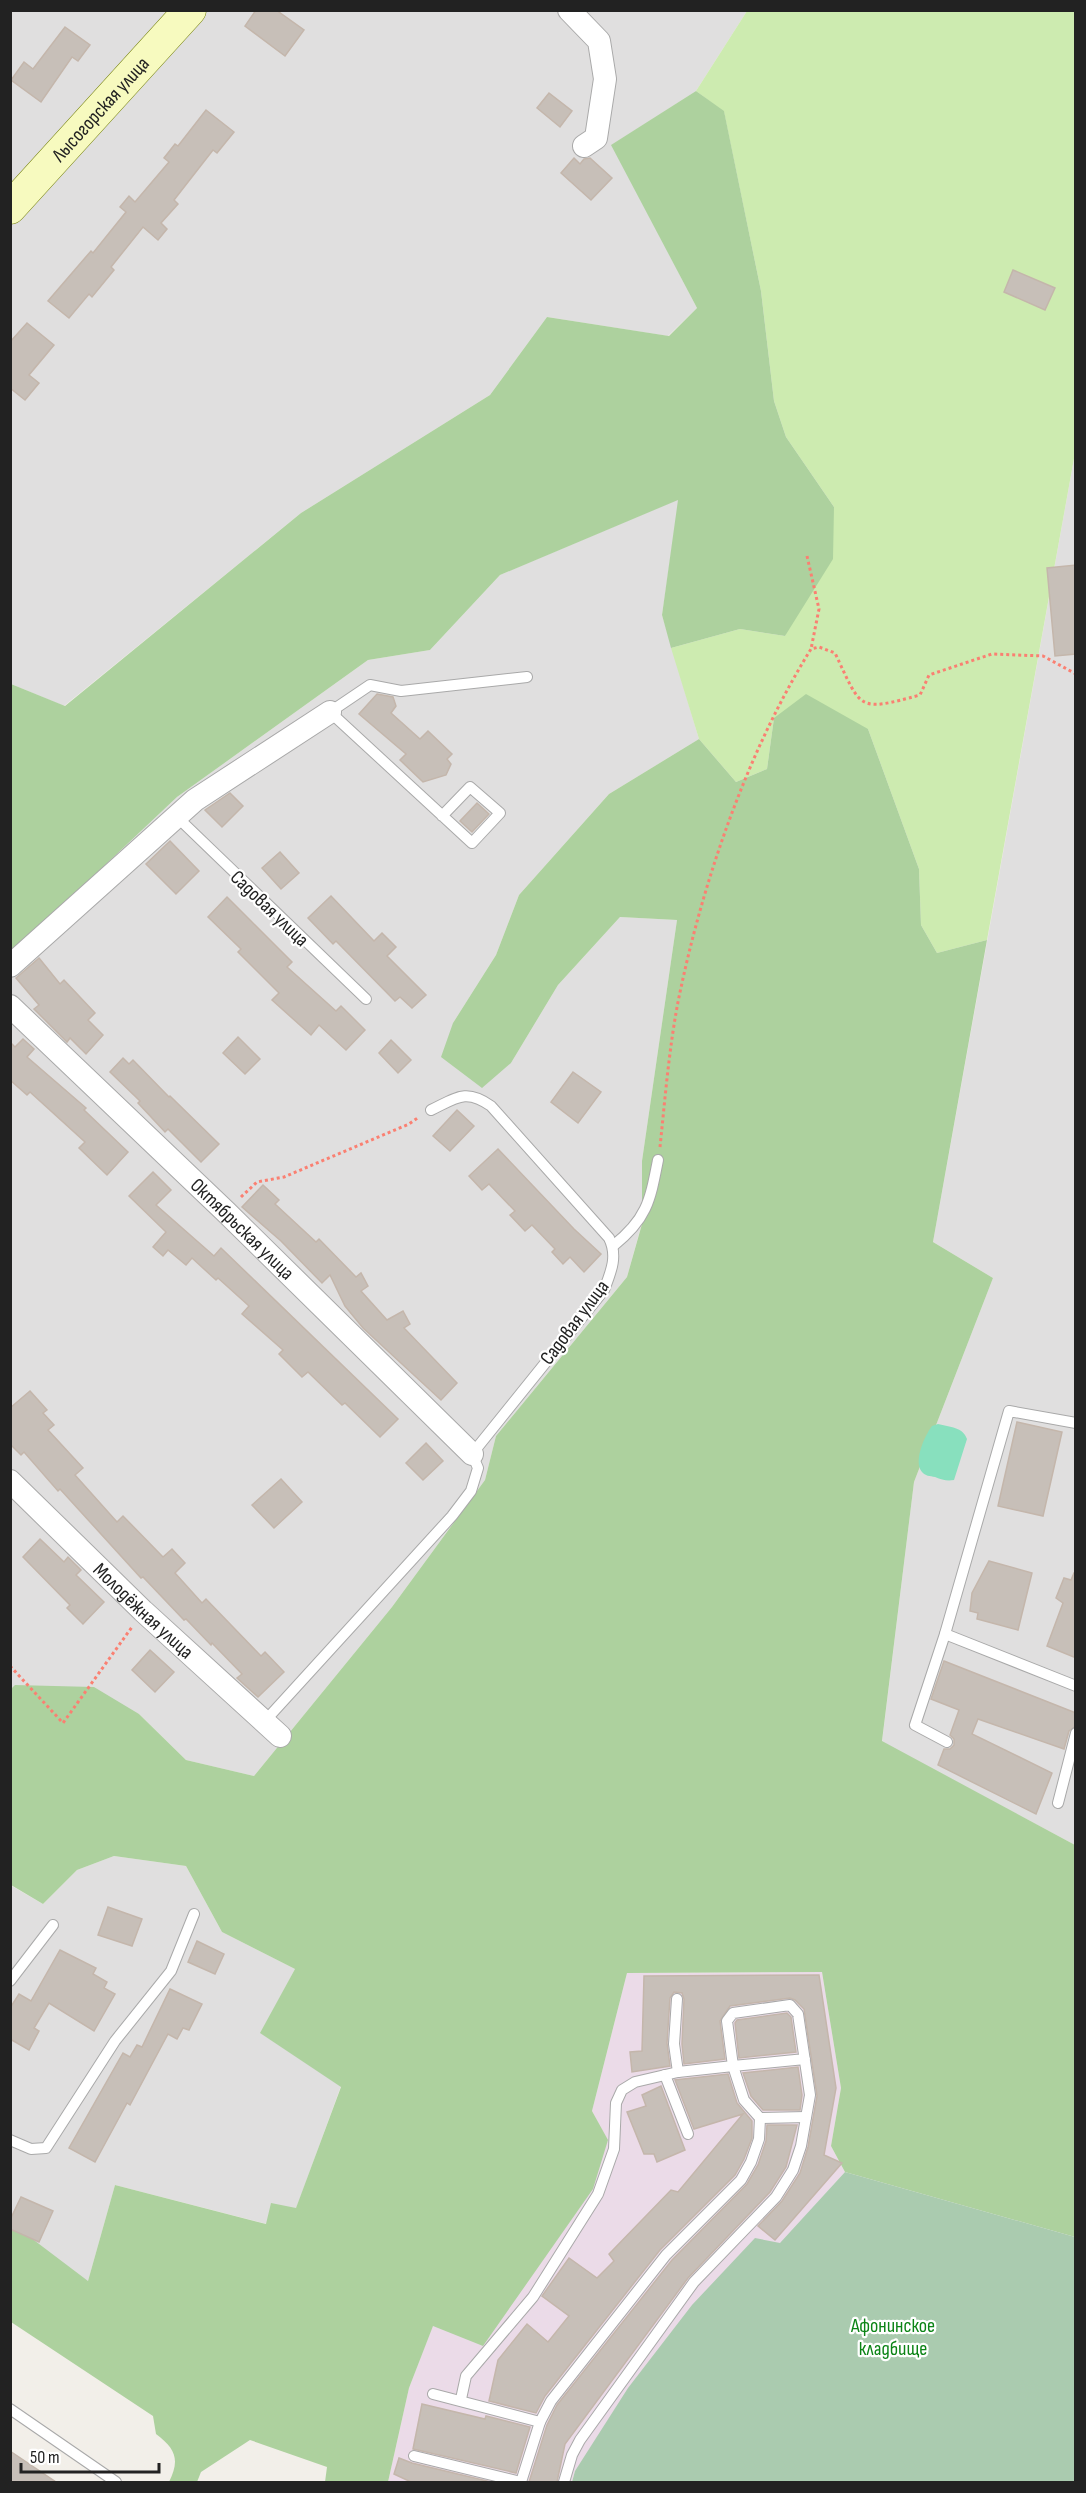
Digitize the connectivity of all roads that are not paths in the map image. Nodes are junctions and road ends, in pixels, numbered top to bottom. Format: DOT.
graph roads {
  1 [pos="190,10"];
  2 [pos="569,10"];
  3 [pos="584,146"];
  4 [pos="10,208"];
  5 [pos="526,678"];
  6 [pos="330,712"];
  7 [pos="175,816"];
  8 [pos="442,816"];
  9 [pos="10,966"];
  10 [pos="366,999"];
  11 [pos="10,1006"];
  12 [pos="431,1110"];
  13 [pos="658,1160"];
  14 [pos="613,1246"];
  15 [pos="1076,1423"];
  16 [pos="472,1454"];
  17 [pos="10,1481"];
  18 [pos="945,1634"];
  19 [pos="1076,1686"];
  20 [pos="273,1729"];
  21 [pos="1076,1734"];
  22 [pos="946,1743"];
  23 [pos="1058,1803"];
  24 [pos="194,1914"];
  25 [pos="53,1925"];
  26 [pos="10,1981"];
  27 [pos="677,1999"];
  28 [pos="805,2059"];
  29 [pos="733,2066"];
  30 [pos="678,2072"];
  31 [pos="664,2075"];
  32 [pos="806,2117"];
  33 [pos="760,2118"];
  34 [pos="688,2134"];
  35 [pos="10,2140"];
  36 [pos="433,2394"];
  37 [pos="462,2399"];
  38 [pos="10,2409"];
  39 [pos="540,2422"];
  40 [pos="414,2456"];
  41 [pos="116,2482"];
  42 [pos="521,2482"];
  43 [pos="564,2482"];
  1 -- 4 [label="street, Лысогорская улица"];
  2 -- 3 [label="street"];
  5 -- 6 [label="lane"];
  6 -- 7 [label="street"];
  6 -- 8 [label="lane"];
  7 -- 9 [label="street"];
  7 -- 10 [label="lane, Садовая улица"];
  8 -- 8 [label="lane"];
  11 -- 16 [label="street, Октябрьская улица"];
  12 -- 14 [label="lane"];
  13 -- 14 [label="lane"];
  14 -- 16 [label="lane, Садовая улица"];
  15 -- 18 [label="lane"];
  16 -- 20 [label="lane"];
  17 -- 20 [label="street, Молодёжная улица"];
  18 -- 19 [label="lane"];
  18 -- 22 [label="lane"];
  21 -- 23 [label="lane"];
  24 -- 35 [label="lane"];
  25 -- 26 [label="lane"];
  27 -- 30 [label="lane"];
  28 -- 29 [label="lane"];
  28 -- 29 [label="lane"];
  28 -- 32 [label="lane"];
  29 -- 30 [label="lane"];
  29 -- 33 [label="lane"];
  30 -- 31 [label="lane"];
  31 -- 34 [label="lane"];
  31 -- 37 [label="lane"];
  32 -- 33 [label="lane"];
  32 -- 43 [label="lane"];
  33 -- 39 [label="lane"];
  36 -- 37 [label="lane"];
  37 -- 39 [label="lane"];
  38 -- 41 [label="lane"];
  39 -- 42 [label="lane"];
  40 -- 42 [label="lane"];
}
